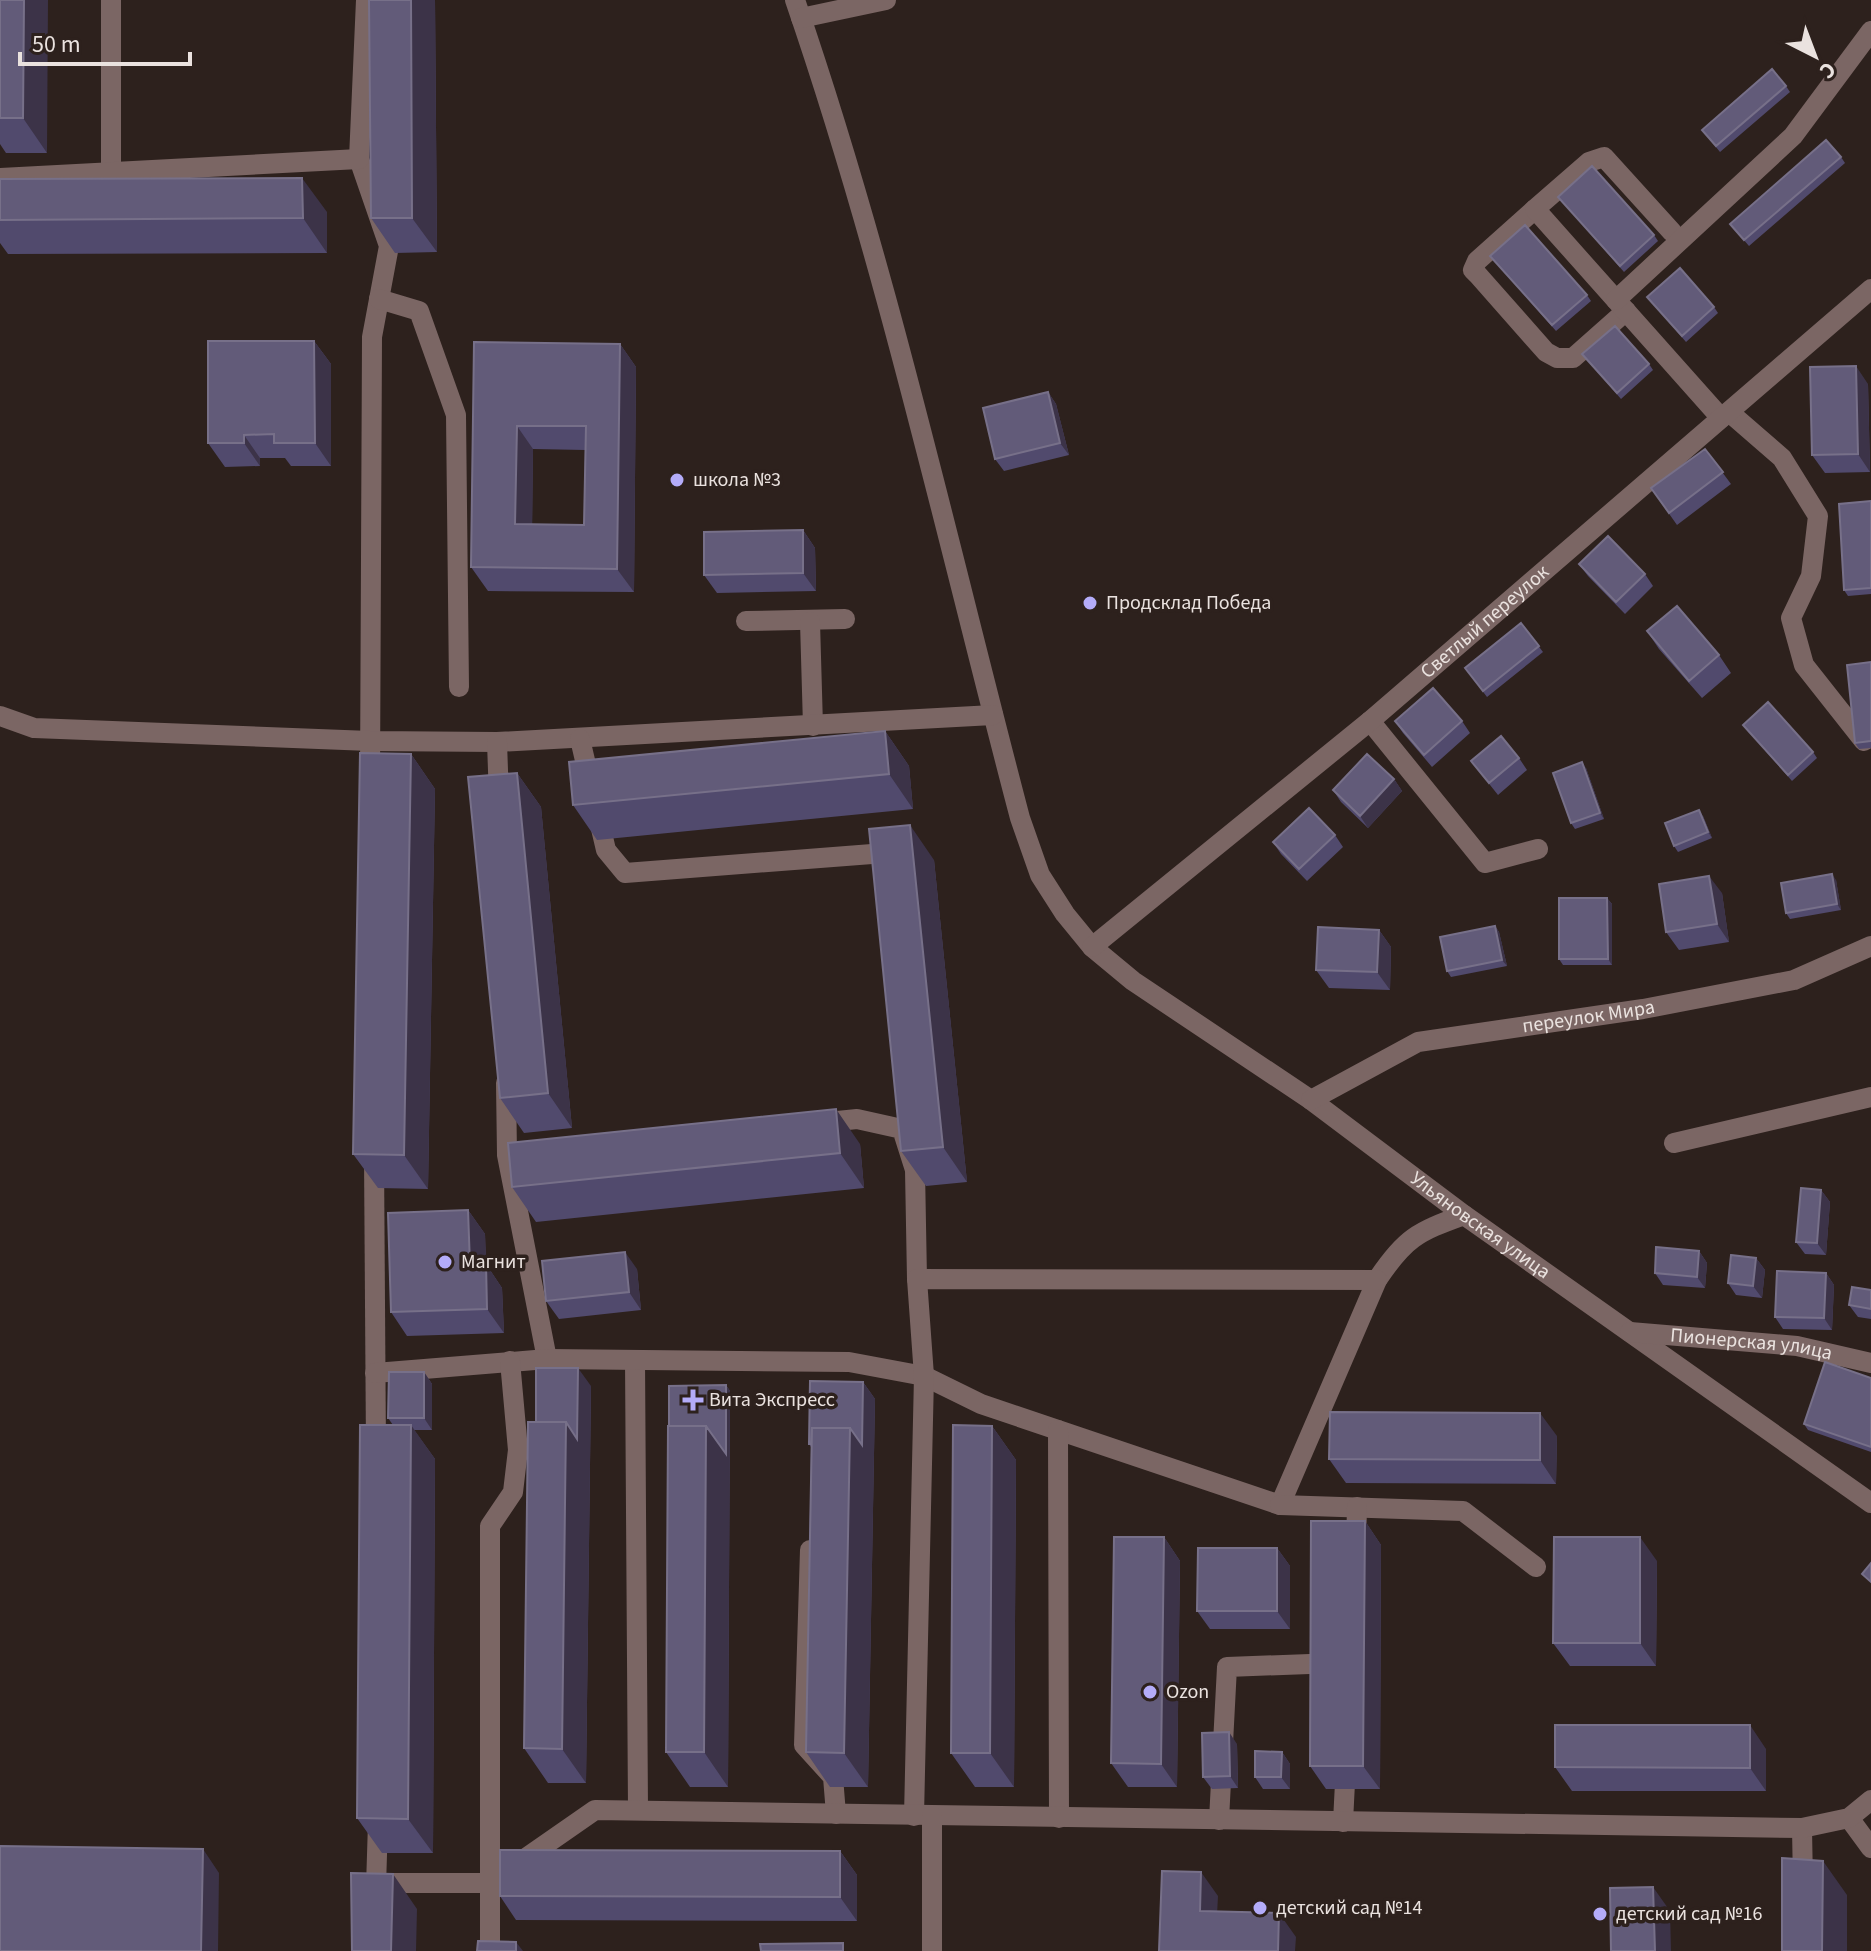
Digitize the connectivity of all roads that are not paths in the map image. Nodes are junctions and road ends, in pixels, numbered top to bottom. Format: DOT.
graph roads {
  1 [pos="111,0"];
  2 [pos="366,0"];
  3 [pos="886,0"];
  4 [pos="798,9"];
  5 [pos="1871,31"];
  6 [pos="359,159"];
  7 [pos="111,172"];
  8 [pos="0,178"];
  9 [pos="1535,209"];
  10 [pos="1672,232"];
  11 [pos="1871,289"];
  12 [pos="379,299"];
  13 [pos="1621,306"];
  14 [pos="1725,415"];
  15 [pos="845,619"];
  16 [pos="746,621"];
  17 [pos="810,622"];
  18 [pos="459,687"];
  19 [pos="993,715"];
  20 [pos="0,716"];
  21 [pos="1370,721"];
  22 [pos="813,726"];
  23 [pos="580,739"];
  24 [pos="370,741"];
  25 [pos="1864,741"];
  26 [pos="497,742"];
  27 [pos="370,804"];
  28 [pos="499,821"];
  29 [pos="1538,849"];
  30 [pos="885,853"];
  31 [pos="1871,946"];
  32 [pos="1092,947"];
  33 [pos="505,1060"];
  34 [pos="1871,1097"];
  35 [pos="1311,1100"];
  36 [pos="793,1125"];
  37 [pos="373,1136"];
  38 [pos="1674,1143"];
  39 [pos="1464,1215"];
  40 [pos="917,1279"];
  41 [pos="1377,1280"];
  42 [pos="1630,1332"];
  43 [pos="547,1359"];
  44 [pos="635,1360"];
  45 [pos="510,1361"];
  46 [pos="1871,1363"];
  47 [pos="375,1373"];
  48 [pos="924,1376"];
  49 [pos="1058,1430"];
  50 [pos="376,1468"];
  51 [pos="1871,1503"];
  52 [pos="1280,1505"];
  53 [pos="1357,1507"];
  54 [pos="811,1522"];
  55 [pos="1356,1565"];
  56 [pos="1536,1567"];
  57 [pos="1352,1664"];
  58 [pos="1348,1742"];
  59 [pos="1871,1800"];
  60 [pos="378,1803"];
  61 [pos="638,1810"];
  62 [pos="836,1814"];
  63 [pos="923,1816"];
  64 [pos="1059,1818"];
  65 [pos="1849,1818"];
  66 [pos="1219,1820"];
  67 [pos="1343,1822"];
  68 [pos="1802,1828"];
  69 [pos="1871,1848"];
  70 [pos="379,1883"];
  71 [pos="490,1883"];
  72 [pos="1804,1905"];
  73 [pos="374,1951"];
  74 [pos="490,1951"];
  75 [pos="932,1951"];
  1 -- 7 [label="street"];
  2 -- 6 [label="street"];
  3 -- 4 [label="street"];
  4 -- 19 [label="street, Ульяновская улица"];
  5 -- 13 [label="street"];
  6 -- 7 [label="street"];
  6 -- 12 [label="street"];
  7 -- 8 [label="street"];
  9 -- 10 [label="street"];
  9 -- 13 [label="street"];
  9 -- 13 [label="street"];
  11 -- 14 [label="street, Светлый переулок"];
  12 -- 18 [label="street"];
  12 -- 24 [label="street"];
  13 -- 14 [label="street"];
  14 -- 21 [label="street, Светлый переулок"];
  14 -- 25 [label="street"];
  15 -- 17 [label="street"];
  16 -- 17 [label="street"];
  17 -- 22 [label="street"];
  19 -- 22 [label="street"];
  19 -- 32 [label="street, Ульяновская улица"];
  20 -- 24 [label="street"];
  21 -- 29 [label="street"];
  21 -- 32 [label="street, Светлый переулок"];
  22 -- 23 [label="street"];
  23 -- 26 [label="street"];
  23 -- 30 [label="street"];
  24 -- 26 [label="street"];
  24 -- 27 [label="street"];
  26 -- 28 [label="street"];
  31 -- 35 [label="street, переулок Мира"];
  32 -- 35 [label="street, Ульяновская улица"];
  33 -- 43 [label="street"];
  34 -- 38 [label="street"];
  35 -- 39 [label="street, Ульяновская улица"];
  36 -- 40 [label="street"];
  37 -- 47 [label="street"];
  39 -- 41 [label="street"];
  39 -- 42 [label="street, Ульяновская улица"];
  40 -- 41 [label="street"];
  40 -- 48 [label="street"];
  41 -- 52 [label="street"];
  42 -- 46 [label="street, Пионерская улица"];
  42 -- 51 [label="street, Ульяновская улица"];
  43 -- 44 [label="street"];
  43 -- 45 [label="street"];
  44 -- 48 [label="street"];
  44 -- 61 [label="street"];
  45 -- 47 [label="street"];
  45 -- 71 [label="street"];
  47 -- 50 [label="street"];
  48 -- 49 [label="street"];
  48 -- 63 [label="street"];
  49 -- 52 [label="street"];
  49 -- 64 [label="street"];
  52 -- 53 [label="street"];
  53 -- 55 [label="street"];
  53 -- 56 [label="street"];
  54 -- 62 [label="street"];
  57 -- 66 [label="street"];
  58 -- 67 [label="street"];
  59 -- 65 [label="street"];
  60 -- 70 [label="street"];
  61 -- 62 [label="street"];
  61 -- 71 [label="street"];
  62 -- 63 [label="street"];
  63 -- 64 [label="street"];
  63 -- 75 [label="street"];
  64 -- 66 [label="street"];
  65 -- 68 [label="street"];
  65 -- 69 [label="street"];
  66 -- 67 [label="street"];
  67 -- 68 [label="street"];
  68 -- 72 [label="street"];
  70 -- 71 [label="street"];
  70 -- 73 [label="street"];
  71 -- 74 [label="street"];
}
